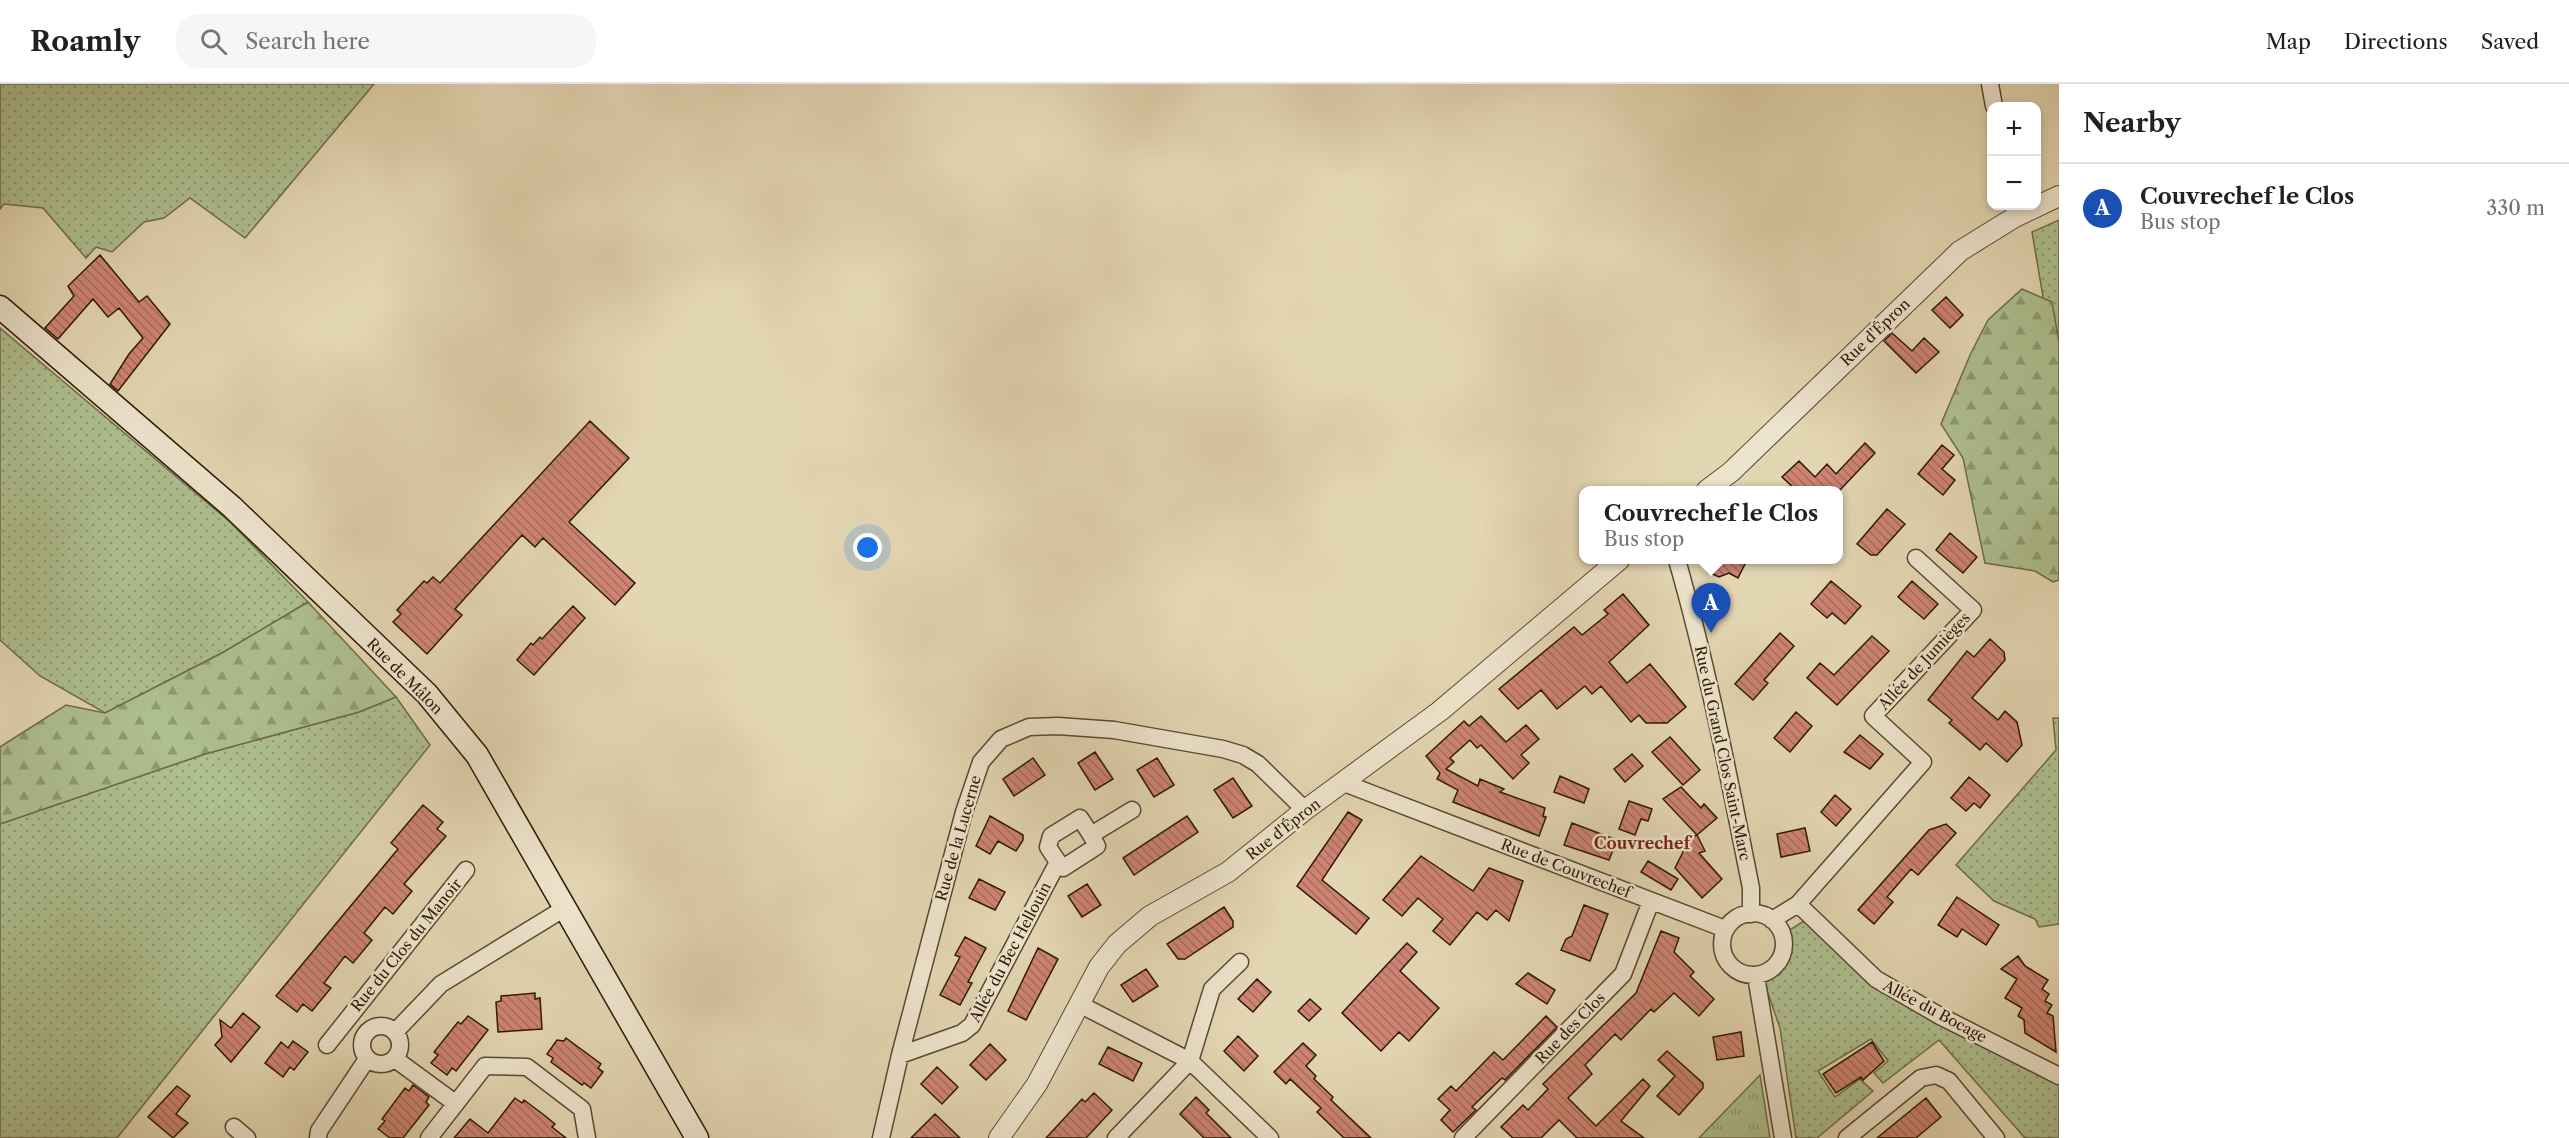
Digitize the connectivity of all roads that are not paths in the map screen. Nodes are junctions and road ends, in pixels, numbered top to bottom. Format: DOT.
graph roads {
  1 [pos="1990,84"];
  2 [pos="1993,102"];
  3 [pos="2059,196"];
  4 [pos="2014,211"];
  5 [pos="0,307"];
  6 [pos="1712,486"];
  7 [pos="1916,558"];
  8 [pos="1614,564"];
  9 [pos="1678,564"];
  10 [pos="1344,783"];
  11 [pos="1132,810"];
  12 [pos="1305,810"];
  13 [pos="1091,835"];
  14 [pos="1058,862"];
  15 [pos="466,870"];
  16 [pos="1651,901"];
  17 [pos="1797,904"];
  18 [pos="565,908"];
  19 [pos="1751,914"];
  20 [pos="1772,920"];
  21 [pos="1725,929"];
  22 [pos="1240,962"];
  23 [pos="1756,976"];
  24 [pos="1079,1004"];
  25 [pos="346,1020"];
  26 [pos="395,1032"];
  27 [pos="364,1035"];
  28 [pos="327,1045"];
  29 [pos="900,1055"];
  30 [pos="367,1059"];
  31 [pos="395,1059"];
  32 [pos="1190,1061"];
  33 [pos="2059,1076"];
  34 [pos="455,1103"];
  35 [pos="234,1127"];
  36 [pos="247,1138"];
  37 [pos="318,1138"];
  38 [pos="429,1138"];
  39 [pos="587,1138"];
  40 [pos="697,1138"];
  41 [pos="881,1138"];
  42 [pos="999,1138"];
  43 [pos="1116,1138"];
  44 [pos="1270,1138"];
  45 [pos="1463,1138"];
  46 [pos="1783,1138"];
  47 [pos="1847,1138"];
  48 [pos="1996,1138"];
  1 -- 2 [label="street"];
  3 -- 4 [label="street, Rue d'Épron"];
  4 -- 6 [label="street, Rue d'Épron"];
  5 -- 18 [label="main road, Rue de Mâlon"];
  7 -- 17 [label="street, Allée de Jumièges"];
  8 -- 10 [label="street, Rue d'Épron"];
  9 -- 19 [label="street, Rue du Grand Clos Saint-Marc"];
  10 -- 12 [label="street, Rue d'Épron"];
  10 -- 16 [label="street, Rue de Couvrechef"];
  11 -- 13 [label="street"];
  12 -- 24 [label="street, Rue d'Épron"];
  12 -- 29 [label="street, Rue de la Lucerne"];
  13 -- 14 [label="street, Allée du Bec Hellouin"];
  13 -- 14 [label="street"];
  14 -- 29 [label="street, Allée du Bec Hellouin"];
  15 -- 25 [label="street, Rue du Clos du Manoir"];
  16 -- 21 [label="street, Rue de Couvrechef"];
  16 -- 45 [label="street, Rue des Clos"];
  17 -- 20 [label="street, Allée de Jumièges"];
  17 -- 33 [label="street, Allée du Bocage"];
  18 -- 26 [label="street"];
  18 -- 40 [label="main road, Rue de Mâlon"];
  19 -- 20 [label="street"];
  19 -- 21 [label="street"];
  20 -- 23 [label="street"];
  21 -- 23 [label="street"];
  22 -- 32 [label="street"];
  23 -- 46 [label="street"];
  24 -- 32 [label="street"];
  24 -- 42 [label="street, Rue d'Épron"];
  25 -- 27 [label="street, Rue du Clos du Manoir"];
  25 -- 28 [label="street, Rue du Clos du Manoir"];
  26 -- 27 [label="street, Rue du Clos du Manoir"];
  26 -- 31 [label="street"];
  27 -- 30 [label="street, Rue du Clos du Manoir"];
  29 -- 41 [label="street"];
  30 -- 31 [label="street"];
  30 -- 37 [label="street"];
  31 -- 34 [label="street"];
  32 -- 43 [label="street"];
  32 -- 44 [label="street"];
  34 -- 38 [label="street"];
  34 -- 39 [label="street"];
  35 -- 36 [label="street"];
  47 -- 48 [label="street"];
}
